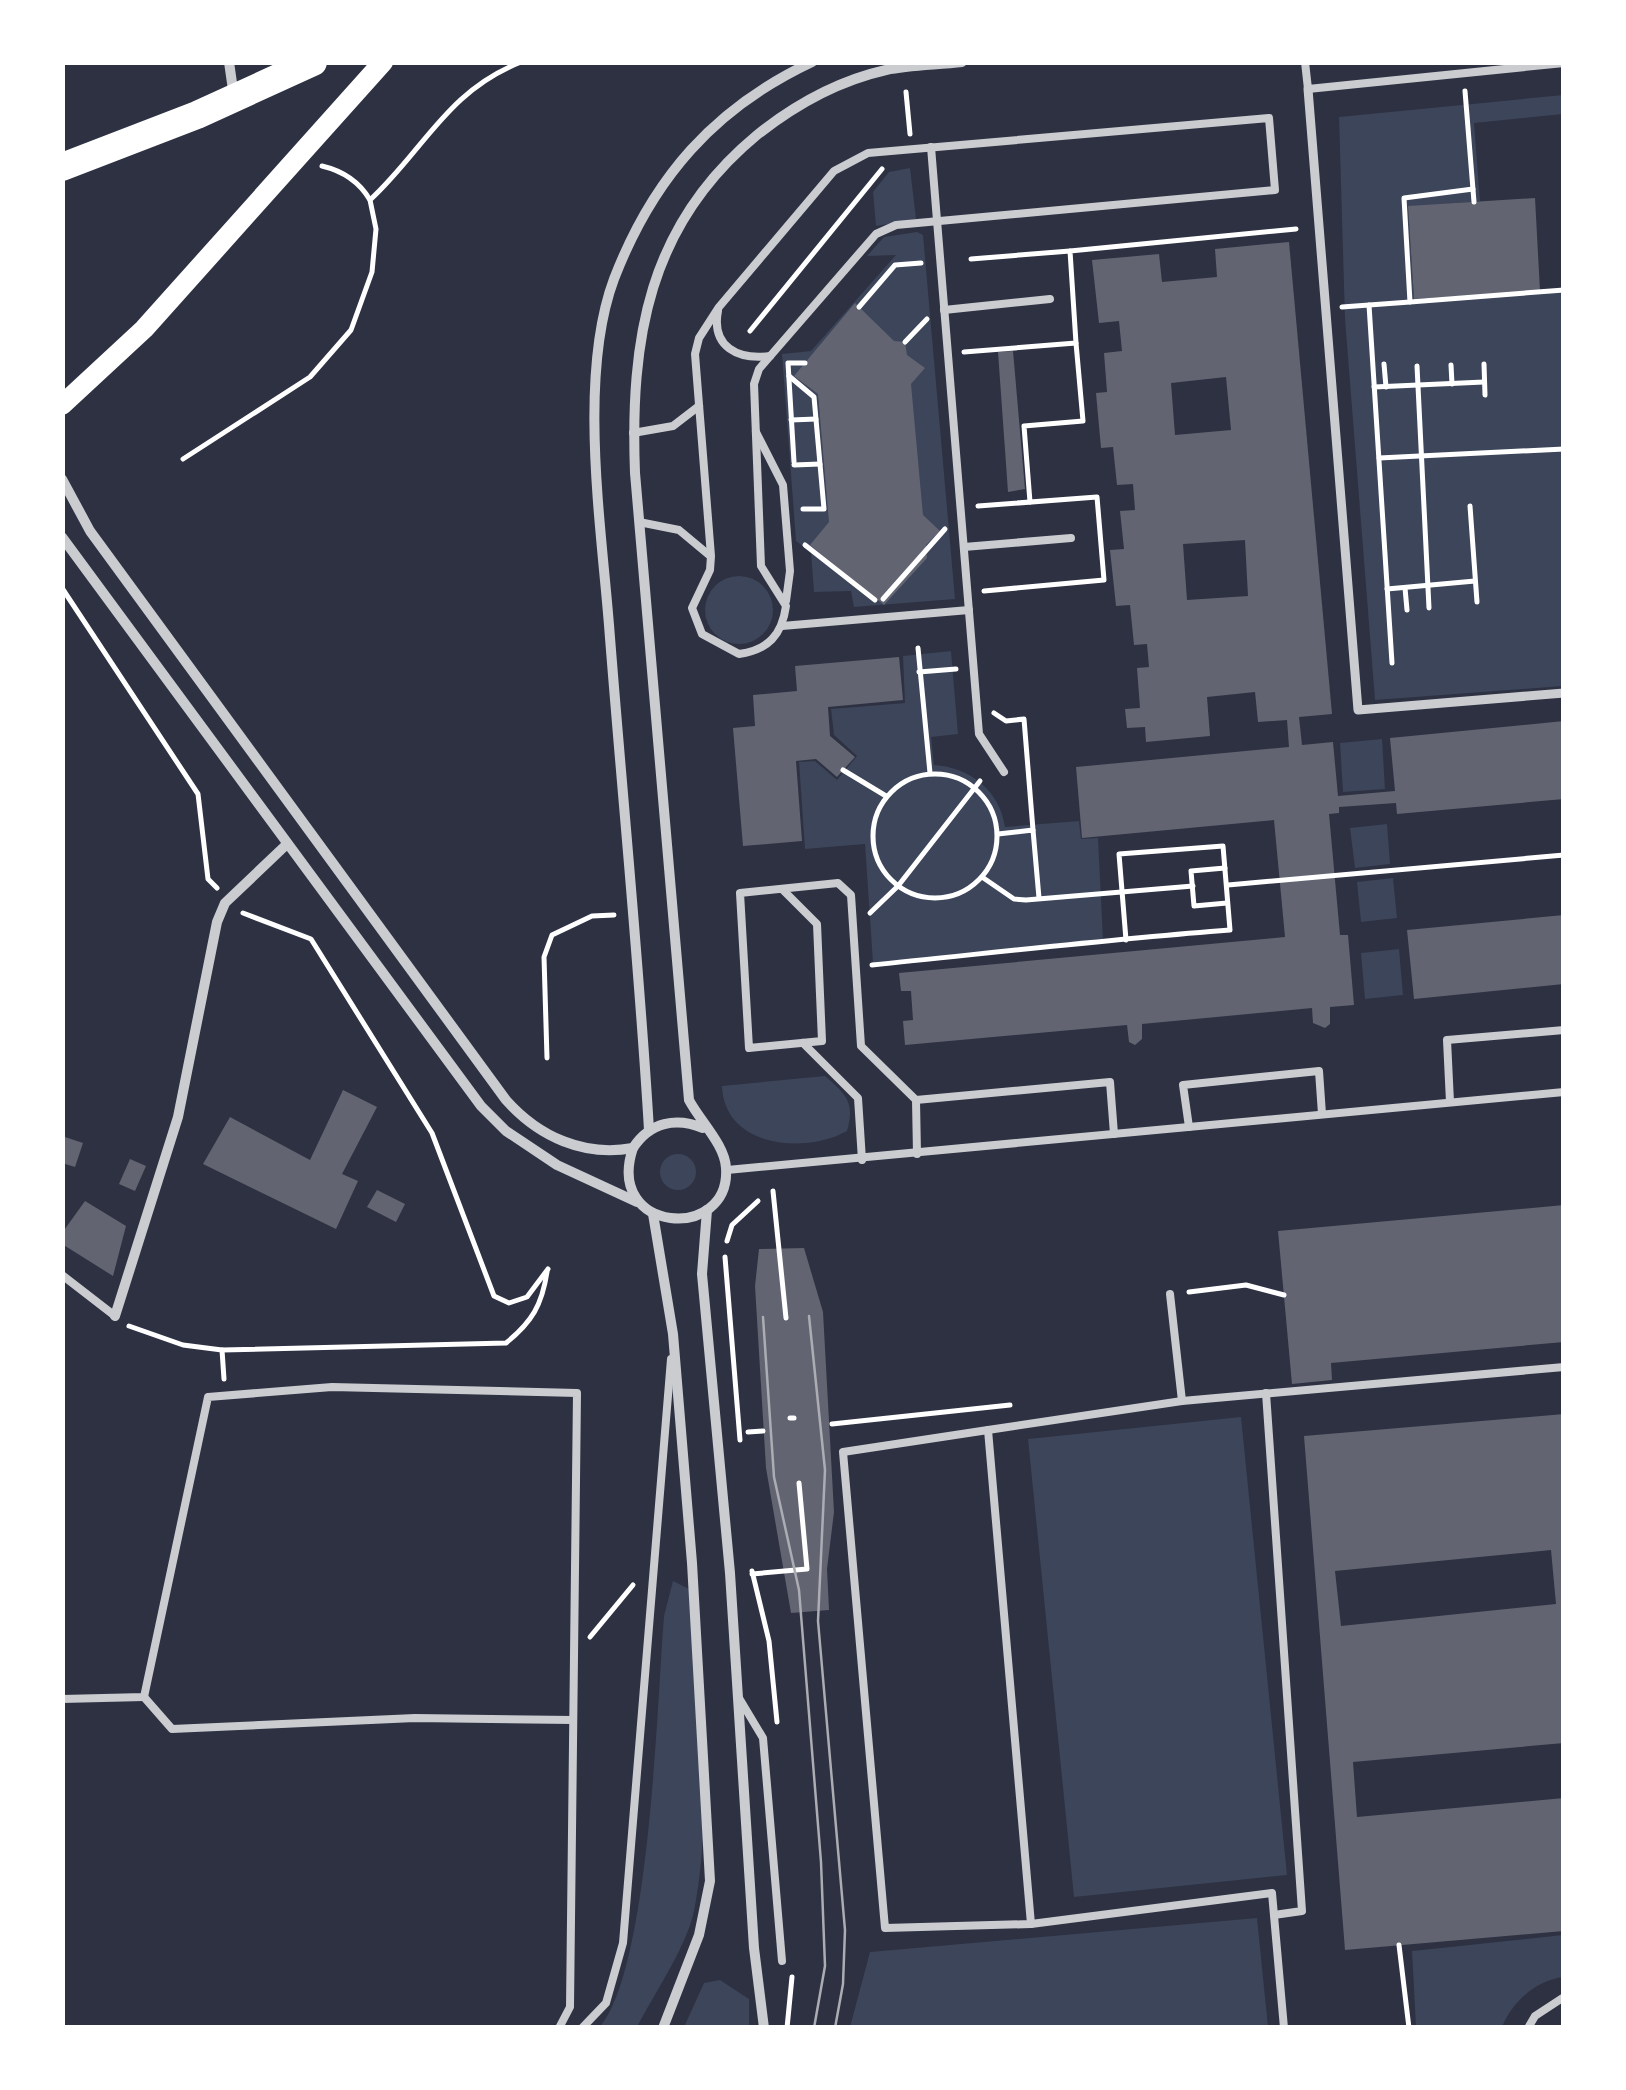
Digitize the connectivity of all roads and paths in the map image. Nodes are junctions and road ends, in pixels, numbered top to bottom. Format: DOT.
graph roads {
  1 [pos="229,62"];
  2 [pos="312,62"];
  3 [pos="383,62"];
  4 [pos="521,62"];
  5 [pos="812,62"];
  6 [pos="962,62"];
  7 [pos="1305,62"];
  8 [pos="1564,63"];
  9 [pos="1464,73"];
  10 [pos="1308,89"];
  11 [pos="906,92"];
  12 [pos="234,98"];
  13 [pos="931,147"];
  14 [pos="912,149"];
  15 [pos="299,161"];
  16 [pos="886,164"];
  17 [pos="62,167"];
  18 [pos="1473,189"];
  19 [pos="370,200"];
  20 [pos="1474,202"];
  21 [pos="937,223"];
  22 [pos="1296,229"];
  23 [pos="1070,251"];
  24 [pos="971,258"];
  25 [pos="924,282"];
  26 [pos="1564,290"];
  27 [pos="926,300"];
  28 [pos="1050,300"];
  29 [pos="1410,302"];
  30 [pos="1368,305"];
  31 [pos="719,307"];
  32 [pos="859,307"];
  33 [pos="1326,308"];
  34 [pos="944,310"];
  35 [pos="927,320"];
  36 [pos="750,330"];
  37 [pos="928,338"];
  38 [pos="905,342"];
  39 [pos="1076,343"];
  40 [pos="770,356"];
  41 [pos="805,363"];
  42 [pos="1384,364"];
  43 [pos="1450,364"];
  44 [pos="1484,364"];
  45 [pos="1417,366"];
  46 [pos="965,372"];
  47 [pos="788,376"];
  48 [pos="1484,382"];
  49 [pos="1452,384"];
  50 [pos="1418,386"];
  51 [pos="1386,387"];
  52 [pos="1374,388"];
  53 [pos="1485,395"];
  54 [pos="68,401"];
  55 [pos="699,406"];
  56 [pos="791,420"];
  57 [pos="816,420"];
  58 [pos="62,423"];
  59 [pos="754,428"];
  60 [pos="633,434"];
  61 [pos="1564,449"];
  62 [pos="1422,456"];
  63 [pos="1379,458"];
  64 [pos="184,459"];
  65 [pos="820,464"];
  66 [pos="794,466"];
  67 [pos="62,479"];
  68 [pos="795,480"];
  69 [pos="976,487"];
  70 [pos="796,495"];
  71 [pos="1030,502"];
  72 [pos="978,506"];
  73 [pos="1470,506"];
  74 [pos="796,509"];
  75 [pos="980,521"];
  76 [pos="639,522"];
  77 [pos="798,524"];
  78 [pos="62,537"];
  79 [pos="1071,538"];
  80 [pos="798,539"];
  81 [pos="948,546"];
  82 [pos="964,547"];
  83 [pos="711,556"];
  84 [pos="980,580"];
  85 [pos="1475,580"];
  86 [pos="1427,585"];
  87 [pos="1405,587"];
  88 [pos="62,588"];
  89 [pos="1387,588"];
  90 [pos="1477,602"];
  91 [pos="786,606"];
  92 [pos="1429,608"];
  93 [pos="969,610"];
  94 [pos="1407,610"];
  95 [pos="782,626"];
  96 [pos="918,648"];
  97 [pos="1392,663"];
  98 [pos="974,667"];
  99 [pos="919,672"];
  100 [pos="1564,693"];
  101 [pos="991,711"];
  102 [pos="844,770"];
  103 [pos="1004,772"];
  104 [pos="930,773"];
  105 [pos="980,780"];
  106 [pos="974,786"];
  107 [pos="886,796"];
  108 [pos="1033,830"];
  109 [pos="998,834"];
  110 [pos="286,845"];
  111 [pos="1564,855"];
  112 [pos="1225,868"];
  113 [pos="982,877"];
  114 [pos="1227,885"];
  115 [pos="898,886"];
  116 [pos="1192,886"];
  117 [pos="783,890"];
  118 [pos="1123,892"];
  119 [pos="1039,898"];
  120 [pos="230,899"];
  121 [pos="1228,903"];
  122 [pos="632,914"];
  123 [pos="868,914"];
  124 [pos="1126,940"];
  125 [pos="869,965"];
  126 [pos="1564,1030"];
  127 [pos="802,1043"];
  128 [pos="547,1058"];
  129 [pos="1564,1092"];
  130 [pos="916,1100"];
  131 [pos="1450,1102"];
  132 [pos="1322,1114"];
  133 [pos="1189,1127"];
  134 [pos="704,1128"];
  135 [pos="649,1130"];
  136 [pos="1114,1134"];
  137 [pos="633,1148"];
  138 [pos="917,1154"];
  139 [pos="862,1160"];
  140 [pos="727,1170"];
  141 [pos="772,1191"];
  142 [pos="758,1202"];
  143 [pos="642,1205"];
  144 [pos="708,1210"];
  145 [pos="653,1214"];
  146 [pos="62,1275"];
  147 [pos="1170,1294"];
  148 [pos="1284,1295"];
  149 [pos="115,1316"];
  150 [pos="786,1318"];
  151 [pos="673,1334"];
  152 [pos="222,1350"];
  153 [pos="1564,1367"];
  154 [pos="1266,1393"];
  155 [pos="226,1394"];
  156 [pos="1182,1401"];
  157 [pos="1024,1404"];
  158 [pos="832,1424"];
  159 [pos="988,1430"];
  160 [pos="763,1431"];
  161 [pos="748,1432"];
  162 [pos="742,1456"];
  163 [pos="799,1483"];
  164 [pos="750,1554"];
  165 [pos="640,1574"];
  166 [pos="752,1574"];
  167 [pos="574,1638"];
  168 [pos="737,1695"];
  169 [pos="144,1697"];
  170 [pos="62,1699"];
  171 [pos="573,1720"];
  172 [pos="778,1738"];
  173 [pos="1274,1914"];
  174 [pos="1031,1924"];
  175 [pos="1399,1945"];
  176 [pos="782,1961"];
  177 [pos="794,1970"];
  178 [pos="1564,1998"];
  179 [pos="762,2025"];
  180 [pos="560,2028"];
  181 [pos="582,2028"];
  182 [pos="663,2028"];
  183 [pos="787,2028"];
  184 [pos="1284,2028"];
  185 [pos="1409,2028"];
  186 [pos="1528,2028"];
  1 -- 12 [label="street"];
  2 -- 12 [label="highway"];
  3 -- 15 [label="main road"];
  4 -- 19 [label="path"];
  5 -- 122 [label="street"];
  6 -- 60 [label="street"];
  7 -- 10 [label="lane"];
  8 -- 9 [label="lane"];
  9 -- 10 [label="lane"];
  9 -- 18 [label="path"];
  10 -- 33 [label="street"];
  11 -- 14 [label="path"];
  12 -- 17 [label="highway"];
  13 -- 14 [label="lane"];
  13 -- 21 [label="lane"];
  13 -- 21 [label="lane"];
  14 -- 31 [label="lane"];
  15 -- 19 [label="path"];
  15 -- 54 [label="main road"];
  16 -- 36 [label="path"];
  18 -- 20 [label="path"];
  18 -- 29 [label="path"];
  19 -- 64 [label="path"];
  21 -- 34 [label="lane"];
  21 -- 40 [label="lane"];
  22 -- 23 [label="path"];
  23 -- 24 [label="path"];
  23 -- 39 [label="path"];
  25 -- 32 [label="path"];
  26 -- 29 [label="path"];
  27 -- 35 [label="path"];
  28 -- 34 [label="lane"];
  29 -- 30 [label="path"];
  30 -- 33 [label="path"];
  30 -- 52 [label="path"];
  31 -- 40 [label="lane"];
  31 -- 55 [label="lane"];
  33 -- 100 [label="street"];
  34 -- 82 [label="lane"];
  35 -- 37 [label="path"];
  35 -- 38 [label="path"];
  39 -- 46 [label="path"];
  39 -- 71 [label="path"];
  40 -- 59 [label="lane"];
  41 -- 47 [label="path"];
  42 -- 51 [label="path"];
  43 -- 49 [label="path"];
  44 -- 48 [label="path"];
  45 -- 50 [label="path"];
  47 -- 56 [label="path"];
  47 -- 57 [label="path"];
  48 -- 49 [label="path"];
  48 -- 53 [label="path"];
  49 -- 50 [label="path"];
  50 -- 51 [label="path"];
  50 -- 62 [label="path"];
  51 -- 52 [label="path"];
  52 -- 63 [label="path"];
  54 -- 58 [label="street"];
  55 -- 60 [label="lane"];
  55 -- 83 [label="lane"];
  56 -- 57 [label="path"];
  56 -- 66 [label="path"];
  57 -- 65 [label="path"];
  59 -- 91 [label="lane"];
  59 -- 91 [label="lane"];
  60 -- 76 [label="street"];
  61 -- 62 [label="path"];
  62 -- 63 [label="path"];
  62 -- 86 [label="path"];
  63 -- 89 [label="path"];
  65 -- 66 [label="path"];
  65 -- 74 [label="path"];
  66 -- 68 [label="path"];
  67 -- 137 [label="street"];
  69 -- 72 [label="path"];
  70 -- 74 [label="path"];
  71 -- 72 [label="path"];
  71 -- 84 [label="path"];
  72 -- 75 [label="path"];
  73 -- 85 [label="path"];
  74 -- 77 [label="path"];
  76 -- 83 [label="lane"];
  76 -- 134 [label="street"];
  78 -- 110 [label="street"];
  79 -- 82 [label="lane"];
  80 -- 81 [label="path"];
  82 -- 93 [label="lane"];
  83 -- 95 [label="lane"];
  85 -- 86 [label="path"];
  85 -- 90 [label="path"];
  86 -- 87 [label="path"];
  86 -- 92 [label="path"];
  87 -- 89 [label="path"];
  87 -- 94 [label="path"];
  88 -- 120 [label="path"];
  89 -- 97 [label="path"];
  91 -- 95 [label="lane"];
  93 -- 95 [label="lane"];
  93 -- 98 [label="lane"];
  96 -- 99 [label="path"];
  98 -- 99 [label="path"];
  98 -- 103 [label="lane"];
  99 -- 104 [label="path"];
  101 -- 108 [label="path"];
  102 -- 107 [label="path"];
  104 -- 106 [label="path"];
  104 -- 107 [label="path"];
  105 -- 106 [label="path"];
  106 -- 109 [label="path"];
  106 -- 115 [label="path"];
  107 -- 115 [label="path"];
  108 -- 109 [label="path"];
  108 -- 119 [label="path"];
  109 -- 113 [label="path"];
  110 -- 120 [label="street"];
  110 -- 143 [label="street"];
  111 -- 114 [label="path"];
  112 -- 114 [label="path"];
  112 -- 116 [label="path"];
  112 -- 118 [label="path"];
  113 -- 115 [label="path"];
  113 -- 119 [label="path"];
  114 -- 121 [label="path"];
  115 -- 123 [label="path"];
  116 -- 118 [label="path"];
  116 -- 121 [label="path"];
  117 -- 127 [label="lane"];
  117 -- 127 [label="lane"];
  117 -- 130 [label="lane"];
  118 -- 119 [label="path"];
  118 -- 124 [label="path"];
  120 -- 149 [label="street"];
  120 -- 152 [label="path"];
  121 -- 124 [label="path"];
  122 -- 128 [label="path"];
  122 -- 135 [label="street"];
  124 -- 125 [label="path"];
  126 -- 131 [label="lane"];
  127 -- 139 [label="lane"];
  129 -- 131 [label="lane"];
  130 -- 136 [label="lane"];
  130 -- 138 [label="lane"];
  131 -- 132 [label="lane"];
  132 -- 133 [label="lane"];
  132 -- 133 [label="lane"];
  133 -- 136 [label="lane"];
  134 -- 135 [label="street"];
  134 -- 140 [label="street"];
  135 -- 137 [label="street"];
  136 -- 138 [label="lane"];
  137 -- 143 [label="street"];
  138 -- 139 [label="lane"];
  139 -- 140 [label="lane"];
  140 -- 144 [label="street"];
  141 -- 150 [label="path"];
  142 -- 162 [label="path"];
  143 -- 145 [label="street"];
  144 -- 145 [label="street"];
  144 -- 168 [label="street"];
  145 -- 151 [label="street"];
  146 -- 149 [label="lane"];
  147 -- 148 [label="path"];
  147 -- 156 [label="lane"];
  149 -- 152 [label="path"];
  151 -- 181 [label="lane"];
  151 -- 182 [label="street"];
  152 -- 155 [label="path"];
  153 -- 154 [label="lane"];
  154 -- 156 [label="lane"];
  154 -- 173 [label="lane"];
  155 -- 167 [label="lane"];
  155 -- 169 [label="lane"];
  156 -- 159 [label="lane"];
  157 -- 158 [label="path"];
  159 -- 174 [label="lane"];
  159 -- 174 [label="lane"];
  160 -- 161 [label="path"];
  163 -- 166 [label="path"];
  164 -- 166 [label="path"];
  165 -- 167 [label="path"];
  166 -- 172 [label="path"];
  167 -- 171 [label="lane"];
  168 -- 176 [label="lane"];
  168 -- 179 [label="street"];
  169 -- 170 [label="lane"];
  169 -- 171 [label="lane"];
  171 -- 180 [label="lane"];
  173 -- 174 [label="lane"];
  173 -- 184 [label="lane"];
  175 -- 185 [label="path"];
  177 -- 183 [label="path"];
  178 -- 186 [label="lane"];
}
